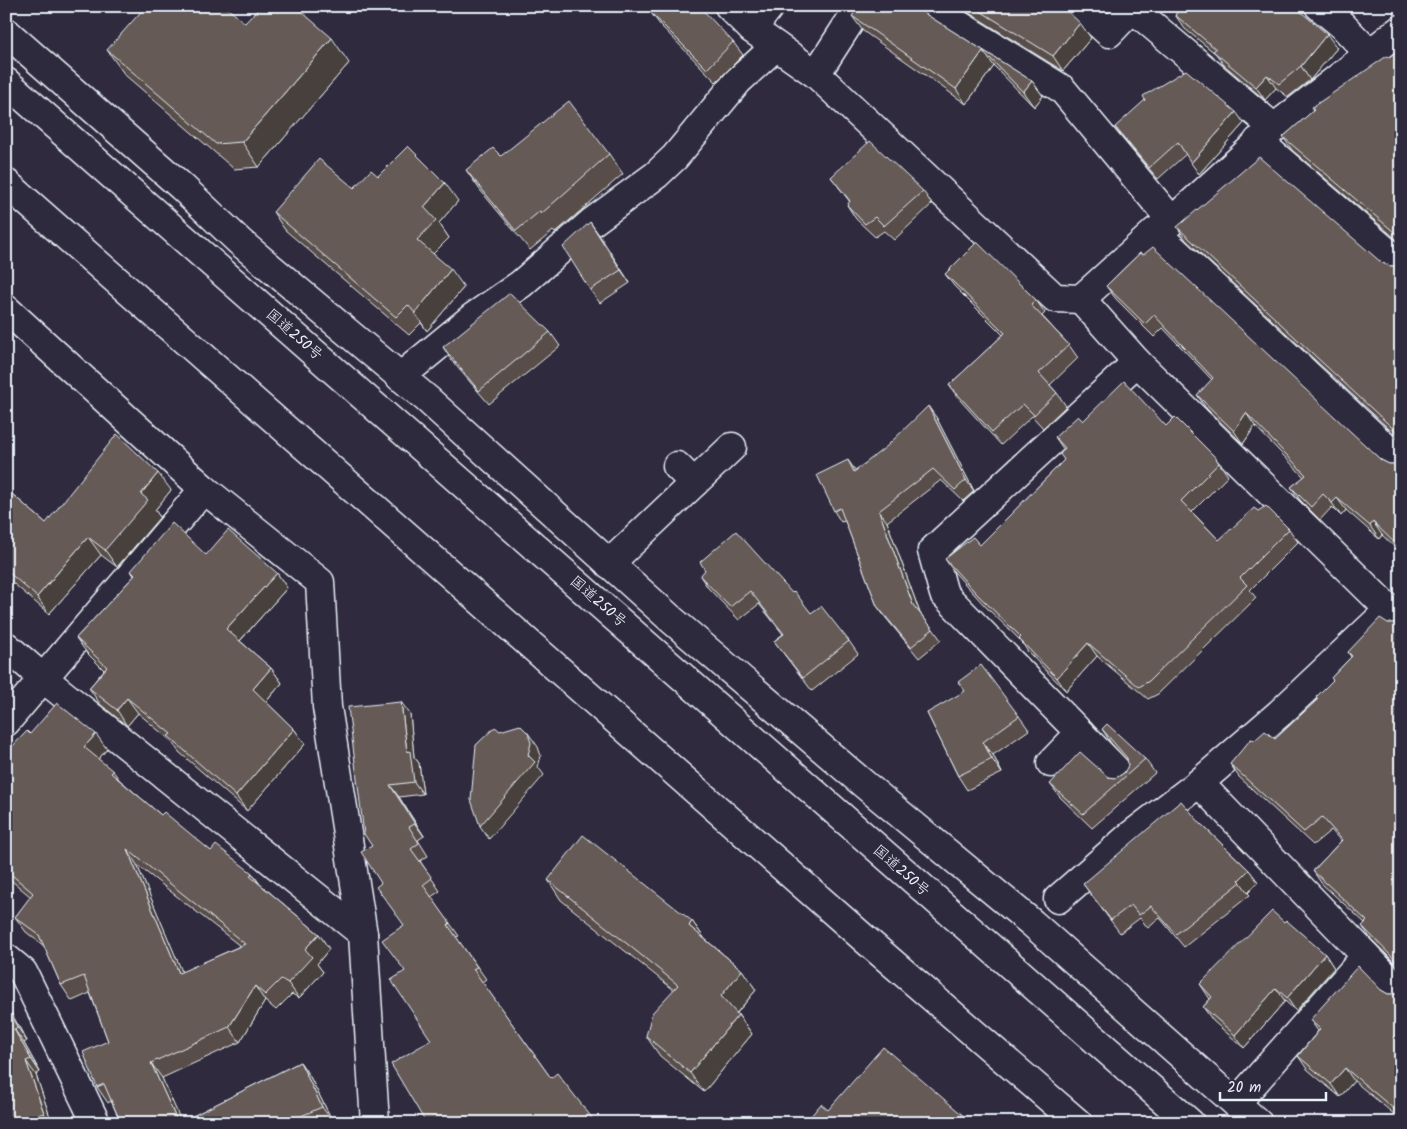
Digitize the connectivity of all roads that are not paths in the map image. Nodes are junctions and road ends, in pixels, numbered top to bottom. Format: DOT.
graph roads {
  1 [pos="729,6"];
  2 [pos="770,6"];
  3 [pos="860,6"];
  4 [pos="942,6"];
  5 [pos="1079,6"];
  6 [pos="1319,6"];
  7 [pos="752,29"];
  8 [pos="1401,29"];
  9 [pos="6,32"];
  10 [pos="776,46"];
  11 [pos="1370,54"];
  12 [pos="816,74"];
  13 [pos="6,82"];
  14 [pos="1266,134"];
  15 [pos="6,183"];
  16 [pos="1163,227"];
  17 [pos="1401,264"];
  18 [pos="1081,299"];
  19 [pos="6,309"];
  20 [pos="1136,362"];
  21 [pos="400,377"];
  22 [pos="732,447"];
  23 [pos="1401,462"];
  24 [pos="204,489"];
  25 [pos="609,564"];
  26 [pos="1395,615"];
  27 [pos="6,646"];
  28 [pos="44,679"];
  29 [pos="6,722"];
  30 [pos="1080,733"];
  31 [pos="1050,763"];
  32 [pos="1122,776"];
  33 [pos="1199,784"];
  34 [pos="1058,899"];
  35 [pos="363,934"];
  36 [pos="1366,956"];
  37 [pos="6,958"];
  38 [pos="1401,992"];
  39 [pos="1236,1102"];
  40 [pos="96,1123"];
  41 [pos="375,1123"];
  42 [pos="1078,1123"];
  43 [pos="1190,1123"];
  44 [pos="1258,1123"];
  1 -- 7 [label="main road"];
  2 -- 7 [label="main road"];
  3 -- 12 [label="main road"];
  4 -- 16 [label="main road"];
  5 -- 14 [label="main road"];
  6 -- 11 [label="main road"];
  7 -- 10 [label="main road"];
  8 -- 11 [label="main road"];
  9 -- 21 [label="main road"];
  10 -- 12 [label="main road"];
  10 -- 21 [label="main road"];
  11 -- 14 [label="main road"];
  12 -- 18 [label="main road"];
  13 -- 43 [label="main road, 国道250号"];
  14 -- 16 [label="main road"];
  14 -- 17 [label="main road"];
  15 -- 42 [label="main road"];
  16 -- 18 [label="main road"];
  16 -- 23 [label="main road"];
  18 -- 20 [label="main road"];
  19 -- 24 [label="main road"];
  20 -- 26 [label="main road"];
  20 -- 30 [label="main road"];
  21 -- 25 [label="main road"];
  22 -- 25 [label="main road"];
  24 -- 28 [label="main road"];
  24 -- 35 [label="main road"];
  25 -- 39 [label="main road"];
  26 -- 33 [label="main road"];
  27 -- 28 [label="main road"];
  28 -- 29 [label="main road"];
  28 -- 35 [label="main road"];
  30 -- 31 [label="main road"];
  30 -- 32 [label="main road"];
  33 -- 34 [label="main road"];
  33 -- 36 [label="main road"];
  35 -- 41 [label="main road"];
  36 -- 38 [label="main road"];
  36 -- 39 [label="main road"];
  37 -- 40 [label="main road"];
  39 -- 44 [label="main road"];
}
